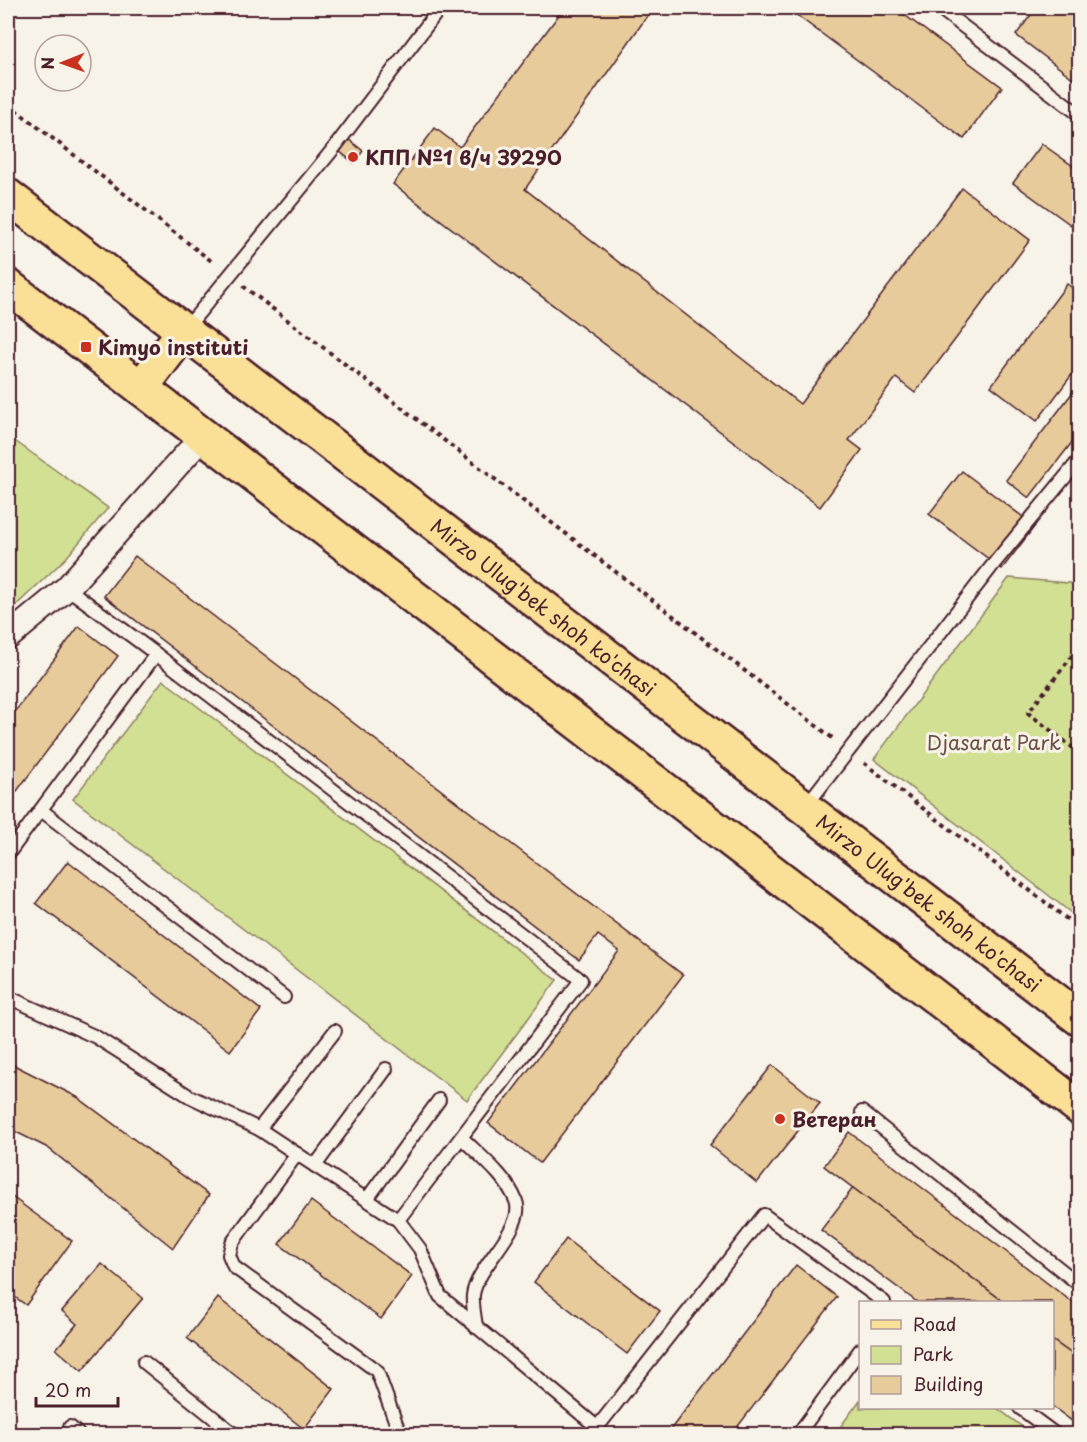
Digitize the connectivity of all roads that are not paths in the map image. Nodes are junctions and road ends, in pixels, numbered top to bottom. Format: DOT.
graph roads {
  1 [pos="440,8"];
  2 [pos="939,8"];
  3 [pos="1080,115"];
  4 [pos="8,196"];
  5 [pos="8,286"];
  6 [pos="184,331"];
  7 [pos="141,388"];
  8 [pos="203,436"];
  9 [pos="1080,459"];
  10 [pos="67,588"];
  11 [pos="8,637"];
  12 [pos="156,654"];
  13 [pos="804,808"];
  14 [pos="41,810"];
  15 [pos="8,854"];
  16 [pos="8,996"];
  17 [pos="284,997"];
  18 [pos="1080,1019"];
  19 [pos="335,1031"];
  20 [pos="386,1069"];
  21 [pos="439,1100"];
  22 [pos="1080,1108"];
  23 [pos="862,1112"];
  24 [pos="259,1130"];
  25 [pos="462,1138"];
  26 [pos="297,1154"];
  27 [pos="315,1166"];
  28 [pos="367,1199"];
  29 [pos="398,1220"];
  30 [pos="1080,1285"];
  31 [pos="883,1301"];
  32 [pos="476,1327"];
  33 [pos="859,1353"];
  34 [pos="144,1362"];
  35 [pos="1023,1409"];
  36 [pos="595,1431"];
  37 [pos="234,1434"];
  38 [pos="400,1434"];
  39 [pos="798,1434"];
  40 [pos="1055,1434"];
  1 -- 6 [label="lane"];
  2 -- 3 [label="lane"];
  4 -- 6 [label="main road, Mirzo Ulug'bek shoh ko'chasi"];
  5 -- 7 [label="main road"];
  6 -- 7 [label="main road"];
  6 -- 13 [label="main road, Mirzo Ulug'bek shoh ko'chasi"];
  7 -- 8 [label="main road"];
  8 -- 10 [label="street"];
  8 -- 22 [label="main road"];
  9 -- 13 [label="lane"];
  10 -- 11 [label="street"];
  10 -- 12 [label="lane"];
  12 -- 14 [label="lane"];
  12 -- 25 [label="lane"];
  13 -- 18 [label="main road, Mirzo Ulug'bek shoh ko'chasi"];
  14 -- 15 [label="lane"];
  14 -- 17 [label="lane"];
  16 -- 24 [label="lane"];
  19 -- 24 [label="lane"];
  20 -- 27 [label="lane"];
  21 -- 28 [label="lane"];
  23 -- 30 [label="lane"];
  24 -- 26 [label="lane"];
  25 -- 29 [label="lane"];
  25 -- 32 [label="lane"];
  26 -- 27 [label="lane"];
  26 -- 38 [label="lane"];
  27 -- 28 [label="lane"];
  28 -- 29 [label="lane"];
  29 -- 32 [label="lane"];
  31 -- 36 [label="lane"];
  32 -- 36 [label="lane"];
  33 -- 39 [label="lane"];
  34 -- 37 [label="lane"];
  35 -- 40 [label="lane"];
}
